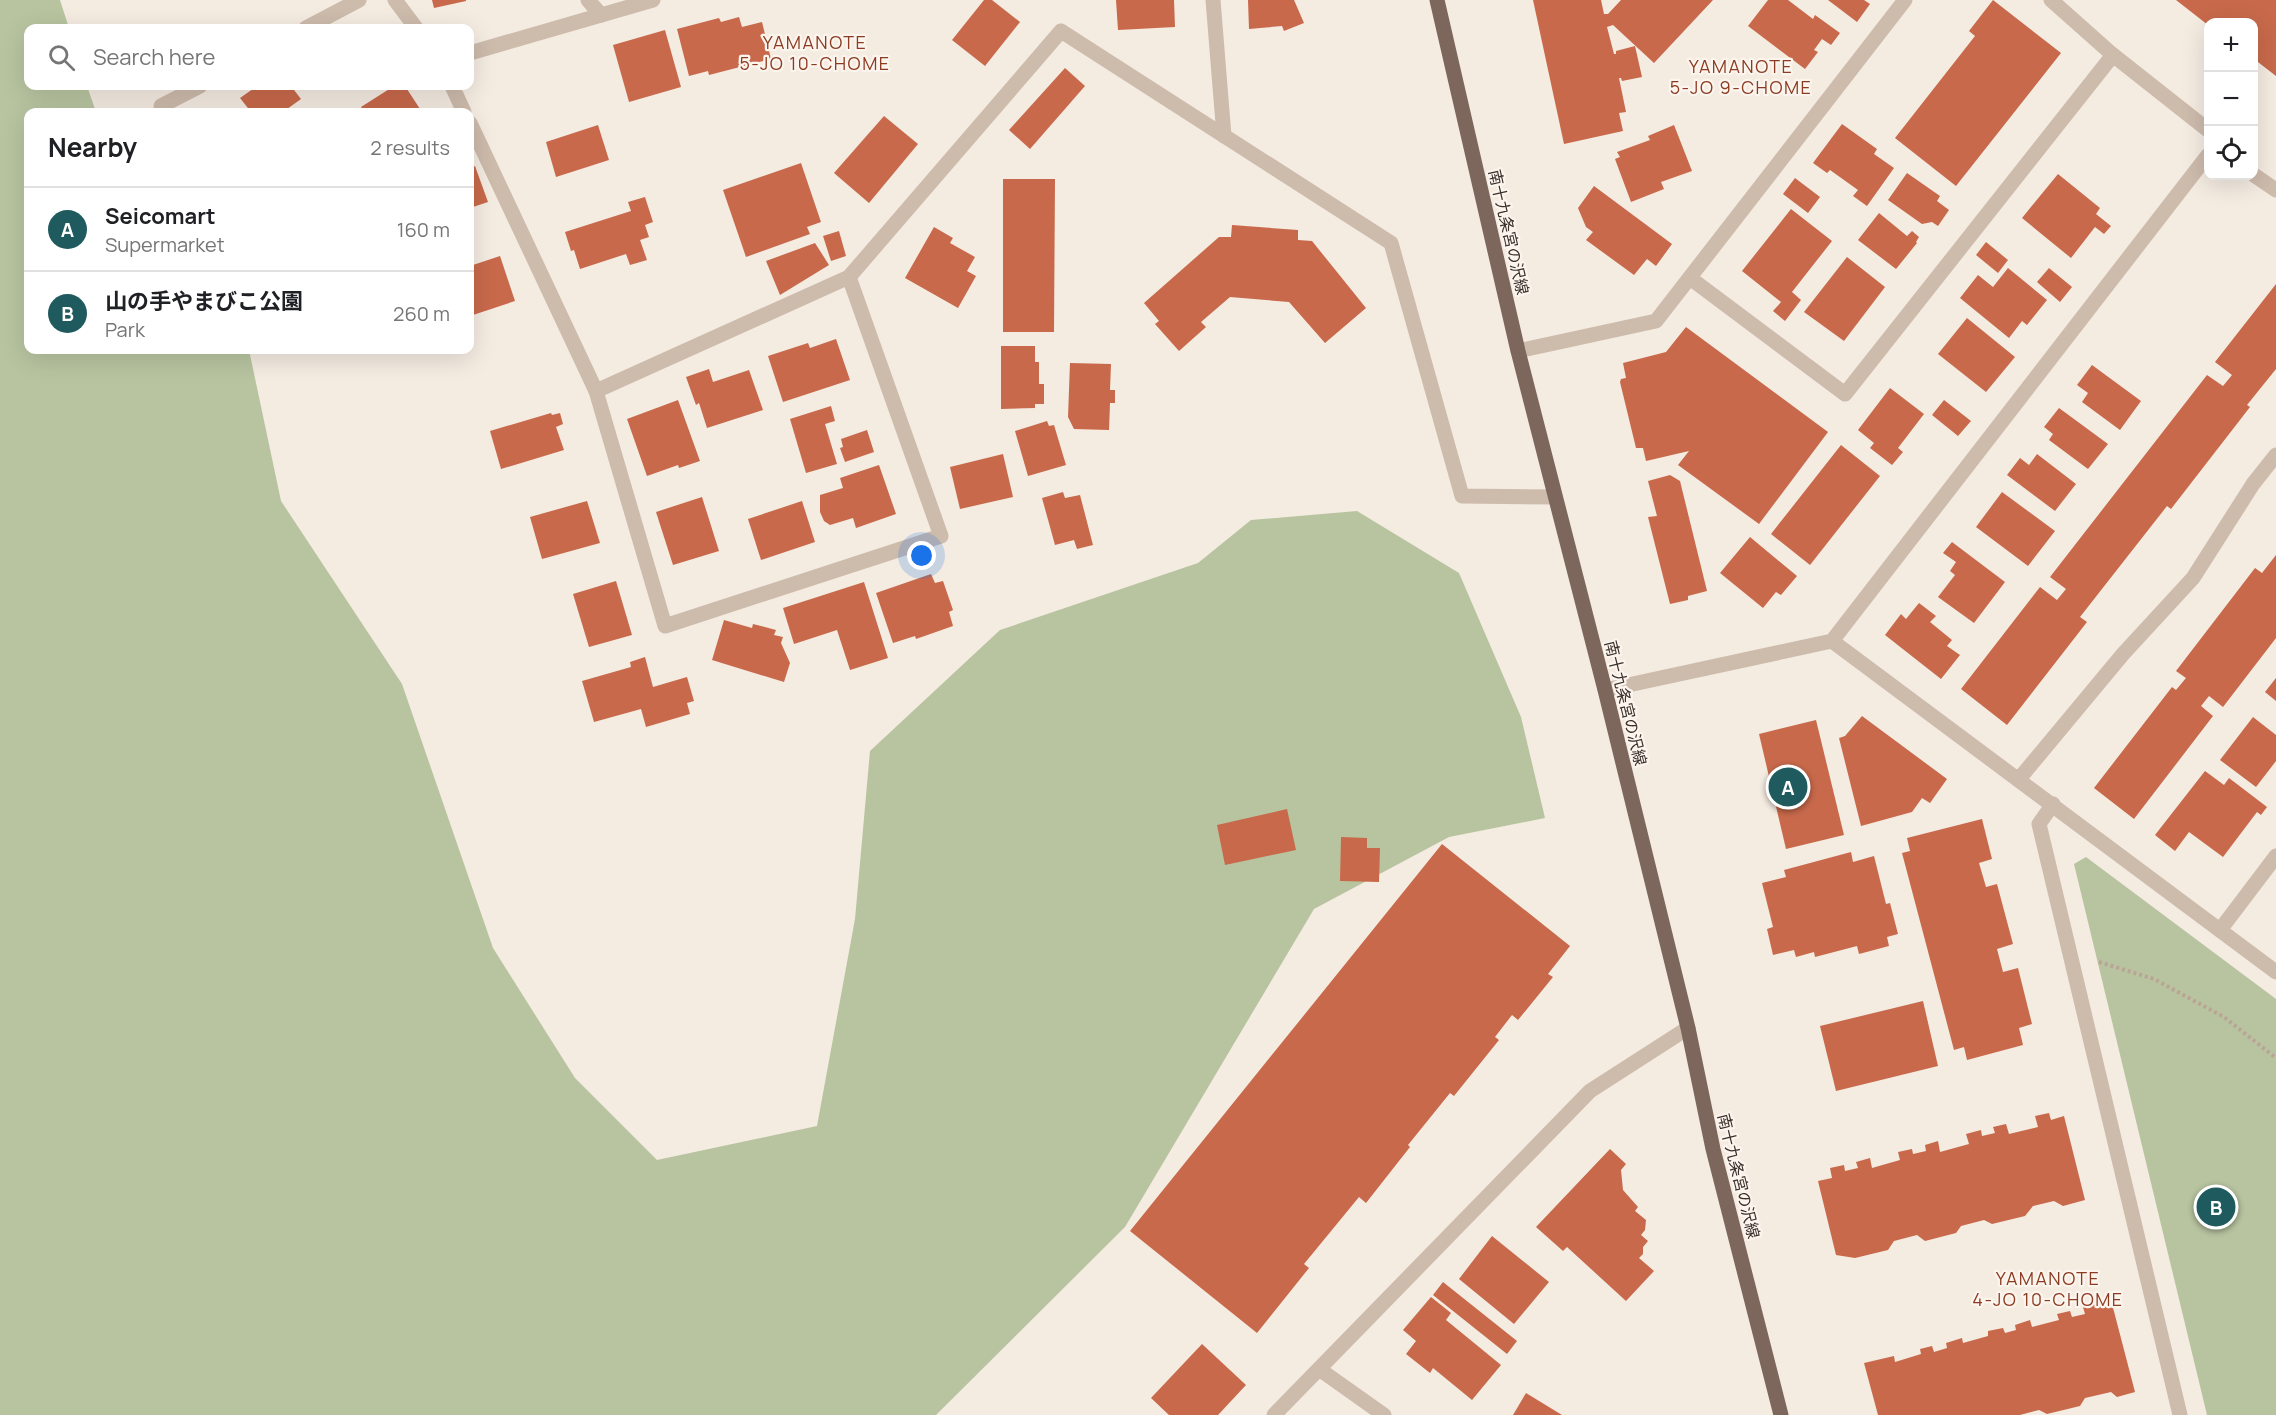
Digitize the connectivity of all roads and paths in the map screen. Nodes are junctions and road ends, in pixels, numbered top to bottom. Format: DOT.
graph roads {
  1 [pos="359,0"];
  2 [pos="395,0"];
  3 [pos="588,0"];
  4 [pos="653,0"];
  5 [pos="1213,0"];
  6 [pos="1437,0"];
  7 [pos="1905,0"];
  8 [pos="2051,0"];
  9 [pos="601,15"];
  10 [pos="314,24"];
  11 [pos="413,24"];
  12 [pos="474,52"];
  13 [pos="2113,55"];
  14 [pos="192,90"];
  15 [pos="454,90"];
  16 [pos="161,106"];
  17 [pos="462,108"];
  18 [pos="2204,127"];
  19 [pos="474,132"];
  20 [pos="1224,136"];
  21 [pos="2204,160"];
  22 [pos="2258,178"];
  23 [pos="2276,190"];
  24 [pos="849,277"];
  25 [pos="1690,278"];
  26 [pos="1518,351"];
  27 [pos="596,391"];
  28 [pos="2276,455"];
  29 [pos="1555,497"];
  30 [pos="1832,641"];
  31 [pos="1605,690"];
  32 [pos="2019,779"];
  33 [pos="2053,804"];
  34 [pos="2276,856"];
  35 [pos="2220,930"];
  36 [pos="2073,970"];
  37 [pos="2276,972"];
  38 [pos="1688,1028"];
  39 [pos="2276,1058"];
  40 [pos="1319,1369"];
  41 [pos="1274,1415"];
  42 [pos="1384,1415"];
  43 [pos="1781,1415"];
  44 [pos="2180,1415"];
  1 -- 10 [label="street"];
  2 -- 11 [label="street"];
  3 -- 9 [label="street"];
  4 -- 9 [label="street"];
  5 -- 20 [label="street"];
  6 -- 26 [label="main road, 南十九条宮の沢線"];
  7 -- 25 [label="street"];
  8 -- 13 [label="street"];
  9 -- 12 [label="street"];
  13 -- 18 [label="street"];
  13 -- 25 [label="street"];
  14 -- 16 [label="street"];
  15 -- 17 [label="street"];
  19 -- 27 [label="street"];
  20 -- 24 [label="street"];
  20 -- 29 [label="street"];
  21 -- 30 [label="street"];
  22 -- 23 [label="street"];
  24 -- 27 [label="street"];
  24 -- 27 [label="street"];
  25 -- 26 [label="street"];
  26 -- 29 [label="main road, 南十九条宮の沢線"];
  28 -- 32 [label="street"];
  29 -- 31 [label="main road, 南十九条宮の沢線"];
  30 -- 31 [label="street"];
  30 -- 32 [label="street"];
  31 -- 38 [label="main road, 南十九条宮の沢線"];
  32 -- 33 [label="street"];
  33 -- 35 [label="street"];
  33 -- 36 [label="street"];
  34 -- 35 [label="street"];
  35 -- 37 [label="street"];
  36 -- 39 [label="path"];
  36 -- 44 [label="street"];
  38 -- 40 [label="street"];
  38 -- 43 [label="main road, 南十九条宮の沢線"];
  40 -- 41 [label="street"];
  40 -- 42 [label="street"];
}
